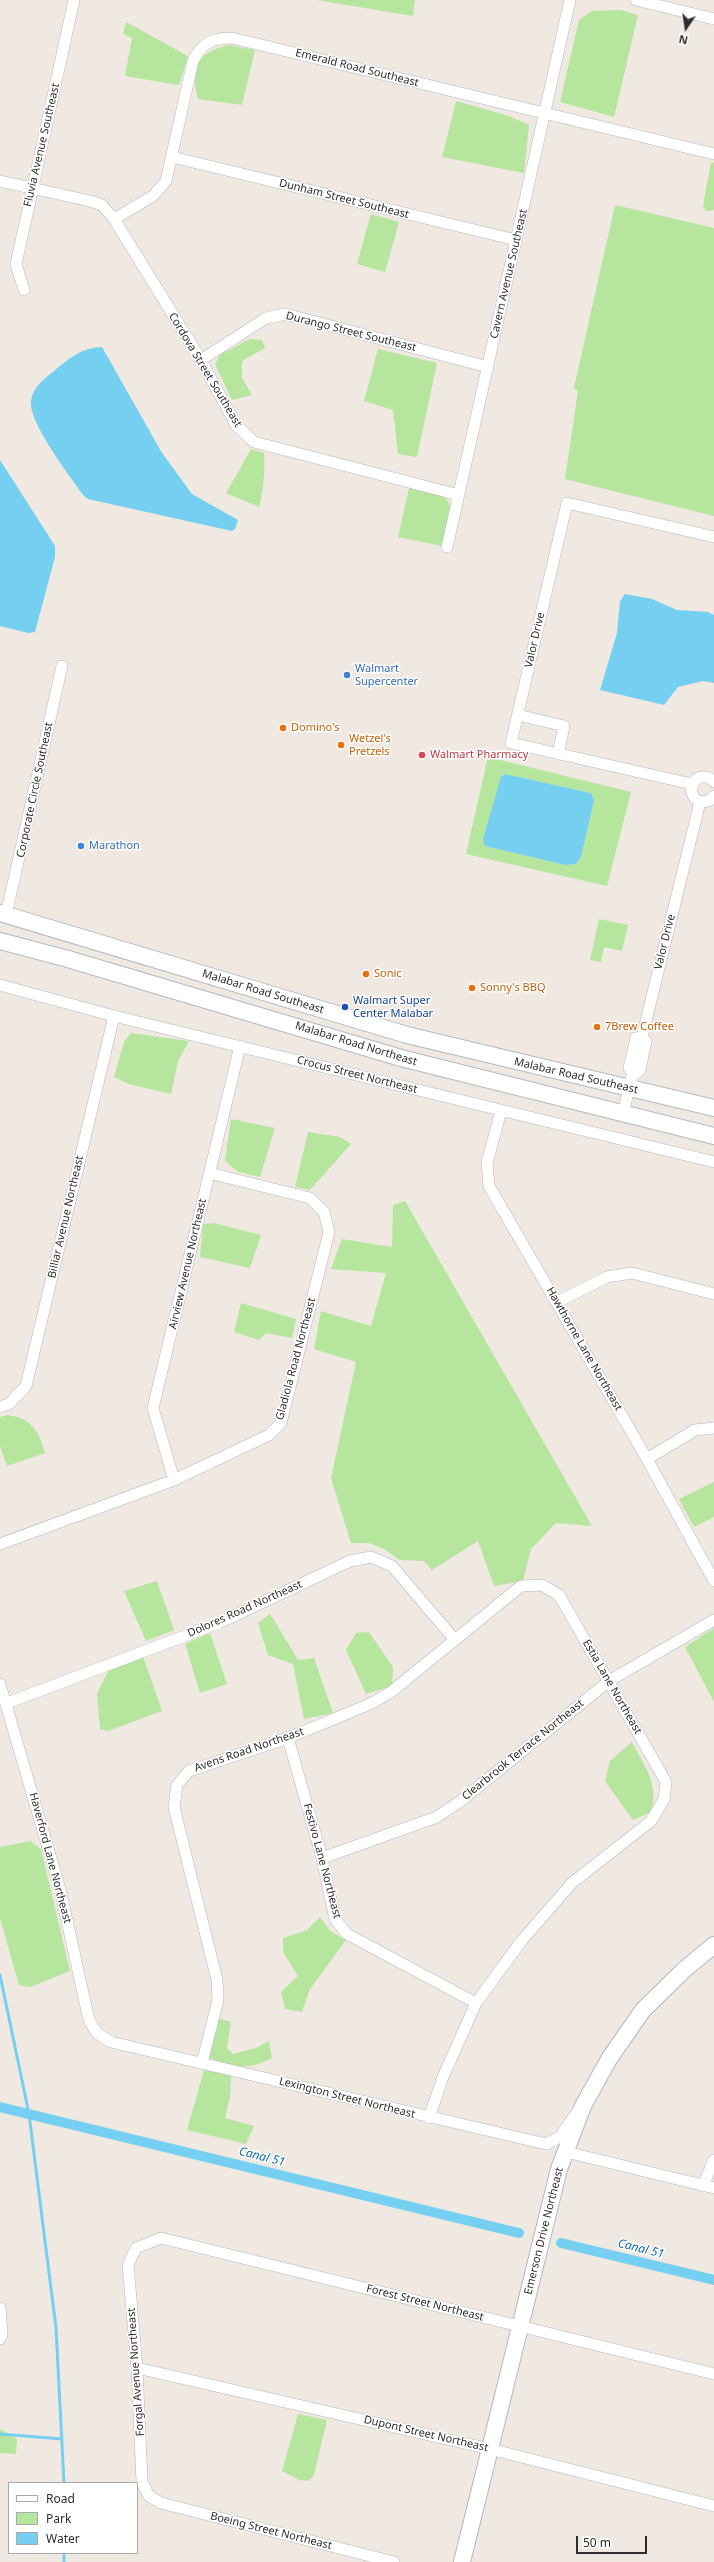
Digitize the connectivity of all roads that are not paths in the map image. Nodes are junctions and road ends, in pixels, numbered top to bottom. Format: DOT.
graph roads {
  1 [pos="74,0"];
  2 [pos="570,0"];
  3 [pos="636,0"];
  4 [pos="714,19"];
  5 [pos="545,113"];
  6 [pos="714,154"];
  7 [pos="172,157"];
  8 [pos="0,181"];
  9 [pos="32,189"];
  10 [pos="114,219"];
  11 [pos="516,240"];
  12 [pos="24,290"];
  13 [pos="201,360"];
  14 [pos="488,367"];
  15 [pos="459,495"];
  16 [pos="714,537"];
  17 [pos="447,548"];
  18 [pos="62,666"];
  19 [pos="518,715"];
  20 [pos="558,754"];
  21 [pos="714,782"];
  22 [pos="692,784"];
  23 [pos="714,796"];
  24 [pos="700,802"];
  25 [pos="3,914"];
  26 [pos="0,941"];
  27 [pos="98,942"];
  28 [pos="57,956"];
  29 [pos="0,985"];
  30 [pos="114,1016"];
  31 [pos="240,1046"];
  32 [pos="629,1089"];
  33 [pos="714,1108"];
  34 [pos="501,1111"];
  35 [pos="623,1114"];
  36 [pos="714,1136"];
  37 [pos="714,1162"];
  38 [pos="209,1174"];
  39 [pos="714,1294"];
  40 [pos="557,1302"];
  41 [pos="0,1407"];
  42 [pos="714,1428"];
  43 [pos="647,1459"];
  44 [pos="174,1480"];
  45 [pos="0,1544"];
  46 [pos="714,1581"];
  47 [pos="542,1585"];
  48 [pos="714,1620"];
  49 [pos="455,1640"];
  50 [pos="609,1681"];
  51 [pos="0,1684"];
  52 [pos="7,1704"];
  53 [pos="288,1738"];
  54 [pos="322,1858"];
  55 [pos="714,1945"];
  56 [pos="476,2003"];
  57 [pos="97,2033"];
  58 [pos="202,2063"];
  59 [pos="583,2106"];
  60 [pos="429,2118"];
  61 [pos="566,2152"];
  62 [pos="714,2160"];
  63 [pos="709,2187"];
  64 [pos="136,2248"];
  65 [pos="0,2308"];
  66 [pos="520,2327"];
  67 [pos="0,2339"];
  68 [pos="137,2368"];
  69 [pos="714,2374"];
  70 [pos="490,2449"];
  71 [pos="149,2496"];
  72 [pos="714,2506"];
  73 [pos="394,2562"];
  74 [pos="462,2562"];
  1 -- 9 [label="street, Fluvia Avenue Southeast"];
  2 -- 5 [label="street, Cavern Avenue Southeast"];
  3 -- 4 [label="street"];
  5 -- 6 [label="street, Emerald Road Southeast"];
  5 -- 7 [label="street, Emerald Road Southeast"];
  5 -- 11 [label="street, Cavern Avenue Southeast"];
  7 -- 10 [label="street, Emerald Road Southeast"];
  7 -- 11 [label="street, Dunham Street Southeast"];
  8 -- 9 [label="street, Cordova Street Southeast"];
  9 -- 10 [label="street, Cordova Street Southeast"];
  9 -- 12 [label="street, Fluvia Avenue Southeast"];
  10 -- 13 [label="street, Cordova Street Southeast"];
  11 -- 14 [label="street, Cavern Avenue Southeast"];
  13 -- 14 [label="street, Durango Street Southeast"];
  13 -- 15 [label="street, Cordova Street Southeast"];
  14 -- 15 [label="street, Cavern Avenue Southeast"];
  15 -- 17 [label="street, Cavern Avenue Southeast"];
  16 -- 19 [label="street, Valor Drive"];
  18 -- 25 [label="street, Corporate Circle Southeast"];
  19 -- 20 [label="street"];
  19 -- 20 [label="street, Valor Drive"];
  20 -- 22 [label="street, Valor Drive"];
  21 -- 22 [label="street"];
  22 -- 24 [label="street"];
  23 -- 24 [label="street"];
  24 -- 32 [label="street, Valor Drive"];
  25 -- 27 [label="main road, Malabar Road Southeast"];
  26 -- 28 [label="main road, Malabar Road Northeast"];
  27 -- 28 [label="main road"];
  27 -- 32 [label="main road, Malabar Road Southeast"];
  28 -- 35 [label="main road, Malabar Road Northeast"];
  29 -- 30 [label="street, Crocus Street Northeast"];
  30 -- 31 [label="street, Crocus Street Northeast"];
  30 -- 41 [label="street, Billiar Avenue Northeast"];
  31 -- 34 [label="street, Crocus Street Northeast"];
  31 -- 38 [label="street, Airview Avenue Northeast"];
  32 -- 33 [label="main road, Malabar Road Southeast"];
  32 -- 35 [label="street, Valor Drive"];
  34 -- 37 [label="street, Crocus Street Northeast"];
  34 -- 40 [label="street, Hawthorne Lane Northeast"];
  35 -- 36 [label="main road, Malabar Road Northeast"];
  38 -- 44 [label="street, Airview Avenue Northeast"];
  38 -- 44 [label="street, Gladiola Road Northeast"];
  39 -- 40 [label="street"];
  40 -- 43 [label="street, Hawthorne Lane Northeast"];
  42 -- 43 [label="street"];
  43 -- 46 [label="street, Hawthorne Lane Northeast"];
  44 -- 45 [label="street, Gladiola Road Northeast"];
  47 -- 49 [label="street, Avens Road Northeast"];
  47 -- 50 [label="street, Estia Lane Northeast"];
  48 -- 50 [label="street, Clearbrook Terrace Northeast"];
  49 -- 52 [label="street, Dolores Road Northeast"];
  49 -- 53 [label="street, Avens Road Northeast"];
  50 -- 54 [label="street, Clearbrook Terrace Northeast"];
  50 -- 56 [label="street, Estia Lane Northeast"];
  51 -- 52 [label="street, Haverford Lane Northeast"];
  52 -- 57 [label="street, Haverford Lane Northeast"];
  53 -- 54 [label="street, Festivo Lane Northeast"];
  53 -- 58 [label="street, Avens Road Northeast"];
  54 -- 56 [label="street, Festivo Lane Northeast"];
  55 -- 59 [label="main road, Emerson Drive Northeast"];
  56 -- 60 [label="street"];
  57 -- 58 [label="street, Lexington Street Northeast"];
  58 -- 60 [label="street, Lexington Street Northeast"];
  59 -- 60 [label="street, Lexington Street Northeast"];
  59 -- 61 [label="main road, Emerson Drive Northeast"];
  61 -- 63 [label="street"];
  61 -- 66 [label="main road, Emerson Drive Northeast"];
  62 -- 63 [label="street"];
  64 -- 66 [label="street, Forest Street Northeast"];
  64 -- 68 [label="street, Forgal Avenue Northeast"];
  65 -- 67 [label="street"];
  66 -- 69 [label="street, Forest Street Northeast"];
  66 -- 70 [label="main road, Emerson Drive Northeast"];
  68 -- 70 [label="street, Dupont Street Northeast"];
  68 -- 71 [label="street, Forgal Avenue Northeast"];
  70 -- 72 [label="street, Dupont Street Northeast"];
  70 -- 74 [label="main road, Emerson Drive Northeast"];
  71 -- 73 [label="street, Boeing Street Northeast"];
}
